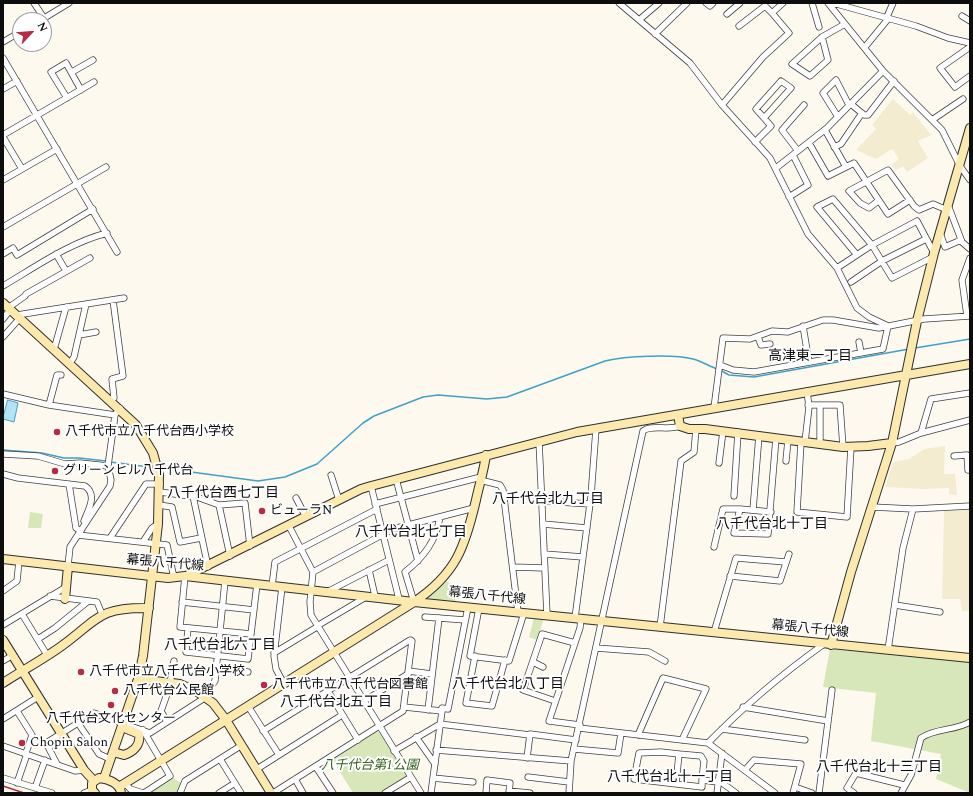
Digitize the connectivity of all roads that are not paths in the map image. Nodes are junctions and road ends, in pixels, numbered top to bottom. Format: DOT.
graph roads {
  1 [pos="34,3"];
  2 [pos="69,3"];
  3 [pos="619,3"];
  4 [pos="659,3"];
  5 [pos="687,3"];
  6 [pos="706,3"];
  7 [pos="713,3"];
  8 [pos="740,3"];
  9 [pos="783,3"];
  10 [pos="812,3"];
  11 [pos="828,3"];
  12 [pos="833,3"];
  13 [pos="893,3"];
  14 [pos="38,12"];
  15 [pos="52,13"];
  16 [pos="772,13"];
  17 [pos="727,14"];
  18 [pos="962,16"];
  19 [pos="887,19"];
  20 [pos="639,20"];
  21 [pos="970,21"];
  22 [pos="845,24"];
  23 [pos="739,26"];
  24 [pos="819,27"];
  25 [pos="655,34"];
  26 [pos="12,37"];
  27 [pos="822,37"];
  28 [pos="3,42"];
  29 [pos="970,43"];
  30 [pos="865,47"];
  31 [pos="970,47"];
  32 [pos="3,58"];
  33 [pos="93,60"];
  34 [pos="883,71"];
  35 [pos="72,72"];
  36 [pos="970,76"];
  37 [pos="17,81"];
  38 [pos="894,81"];
  39 [pos="94,82"];
  40 [pos="3,89"];
  41 [pos="81,90"];
  42 [pos="67,98"];
  43 [pos="963,99"];
  44 [pos="722,105"];
  45 [pos="804,105"];
  46 [pos="850,105"];
  47 [pos="862,114"];
  48 [pos="37,115"];
  49 [pos="838,117"];
  50 [pos="764,118"];
  51 [pos="932,120"];
  52 [pos="970,128"];
  53 [pos="825,130"];
  54 [pos="3,136"];
  55 [pos="755,142"];
  56 [pos="809,143"];
  57 [pos="834,147"];
  58 [pos="57,149"];
  59 [pos="795,153"];
  60 [pos="106,166"];
  61 [pos="960,166"];
  62 [pos="846,167"];
  63 [pos="776,168"];
  64 [pos="22,169"];
  65 [pos="3,180"];
  66 [pos="970,180"];
  67 [pos="77,183"];
  68 [pos="866,183"];
  69 [pos="789,197"];
  70 [pos="910,200"];
  71 [pos="878,201"];
  72 [pos="948,207"];
  73 [pos="93,209"];
  74 [pos="3,227"];
  75 [pos="107,233"];
  76 [pos="940,233"];
  77 [pos="926,239"];
  78 [pos="961,240"];
  79 [pos="872,245"];
  80 [pos="970,249"];
  81 [pos="117,252"];
  82 [pos="3,254"];
  83 [pos="56,254"];
  84 [pos="857,255"];
  85 [pos="933,255"];
  86 [pos="90,258"];
  87 [pos="970,258"];
  88 [pos="882,261"];
  89 [pos="837,268"];
  90 [pos="66,270"];
  91 [pos="850,282"];
  92 [pos="3,286"];
  93 [pos="124,298"];
  94 [pos="113,300"];
  95 [pos="86,304"];
  96 [pos="66,307"];
  97 [pos="12,311"];
  98 [pos="968,316"];
  99 [pos="3,319"];
  100 [pos="917,321"];
  101 [pos="803,326"];
  102 [pos="888,326"];
  103 [pos="96,332"];
  104 [pos="79,335"];
  105 [pos="3,336"];
  106 [pos="758,337"];
  107 [pos="859,342"];
  108 [pos="770,344"];
  109 [pos="53,347"];
  110 [pos="861,353"];
  111 [pos="809,362"];
  112 [pos="70,363"];
  113 [pos="970,364"];
  114 [pos="720,366"];
  115 [pos="907,374"];
  116 [pos="61,375"];
  117 [pos="807,391"];
  118 [pos="970,393"];
  119 [pos="3,394"];
  120 [pos="110,399"];
  121 [pos="808,404"];
  122 [pos="50,405"];
  123 [pos="820,405"];
  124 [pos="714,408"];
  125 [pos="118,411"];
  126 [pos="678,415"];
  127 [pos="970,420"];
  128 [pos="680,426"];
  129 [pos="596,429"];
  130 [pos="696,429"];
  131 [pos="724,431"];
  132 [pos="738,432"];
  133 [pos="921,433"];
  134 [pos="759,435"];
  135 [pos="776,438"];
  136 [pos="788,440"];
  137 [pos="539,441"];
  138 [pos="803,442"];
  139 [pos="892,443"];
  140 [pos="820,444"];
  141 [pos="847,447"];
  142 [pos="3,454"];
  143 [pos="486,455"];
  144 [pos="954,456"];
  145 [pos="786,461"];
  146 [pos="108,463"];
  147 [pos="719,463"];
  148 [pos="970,470"];
  149 [pos="3,474"];
  150 [pos="331,475"];
  151 [pos="396,479"];
  152 [pos="481,479"];
  153 [pos="69,484"];
  154 [pos="371,486"];
  155 [pos="160,488"];
  156 [pos="192,496"];
  157 [pos="734,496"];
  158 [pos="401,497"];
  159 [pos="296,498"];
  160 [pos="339,500"];
  161 [pos="542,501"];
  162 [pos="590,504"];
  163 [pos="159,505"];
  164 [pos="219,505"];
  165 [pos="376,506"];
  166 [pos="970,506"];
  167 [pos="872,507"];
  168 [pos="474,508"];
  169 [pos="740,509"];
  170 [pos="913,509"];
  171 [pos="753,510"];
  172 [pos="771,512"];
  173 [pos="306,517"];
  174 [pos="440,517"];
  175 [pos="158,524"];
  176 [pos="543,524"];
  177 [pos="85,525"];
  178 [pos="408,525"];
  179 [pos="289,526"];
  180 [pos="587,528"];
  181 [pos="79,533"];
  182 [pos="383,534"];
  183 [pos="110,538"];
  184 [pos="201,538"];
  185 [pos="143,542"];
  186 [pos="156,544"];
  187 [pos="250,546"];
  188 [pos="714,547"];
  189 [pos="301,549"];
  190 [pos="544,554"];
  191 [pos="789,554"];
  192 [pos="230,556"];
  193 [pos="583,557"];
  194 [pos="3,559"];
  195 [pos="389,560"];
  196 [pos="19,561"];
  197 [pos="418,561"];
  198 [pos="786,562"];
  199 [pos="68,566"];
  200 [pos="208,567"];
  201 [pos="513,567"];
  202 [pos="545,568"];
  203 [pos="369,570"];
  204 [pos="313,572"];
  205 [pos="153,576"];
  206 [pos="185,576"];
  207 [pos="730,576"];
  208 [pos="174,578"];
  209 [pos="225,581"];
  210 [pos="257,584"];
  211 [pos="272,586"];
  212 [pos="66,587"];
  213 [pos="282,587"];
  214 [pos="311,590"];
  215 [pos="3,591"];
  216 [pos="327,592"];
  217 [pos="50,596"];
  218 [pos="371,596"];
  219 [pos="65,598"];
  220 [pos="399,599"];
  221 [pos="87,602"];
  222 [pos="182,602"];
  223 [pos="414,602"];
  224 [pos="223,606"];
  225 [pos="895,606"];
  226 [pos="468,607"];
  227 [pos="149,608"];
  228 [pos="479,608"];
  229 [pos="254,610"];
  230 [pos="521,612"];
  231 [pos="940,612"];
  232 [pos="22,614"];
  233 [pos="102,614"];
  234 [pos="547,615"];
  235 [pos="425,617"];
  236 [pos="439,618"];
  237 [pos="578,618"];
  238 [pos="466,620"];
  239 [pos="602,620"];
  240 [pos="3,625"];
  241 [pos="317,627"];
  242 [pos="660,627"];
  243 [pos="188,628"];
  244 [pos="220,631"];
  245 [pos="714,632"];
  246 [pos="251,634"];
  247 [pos="38,639"];
  248 [pos="3,640"];
  249 [pos="575,643"];
  250 [pos="828,644"];
  251 [pos="596,648"];
  252 [pos="888,650"];
  253 [pos="274,653"];
  254 [pos="333,653"];
  255 [pos="13,655"];
  256 [pos="47,655"];
  257 [pos="218,656"];
  258 [pos="475,656"];
  259 [pos="970,658"];
  260 [pos="505,660"];
  261 [pos="3,661"];
  262 [pos="174,661"];
  263 [pos="665,661"];
  264 [pos="533,662"];
  265 [pos="543,666"];
  266 [pos="216,669"];
  267 [pos="22,671"];
  268 [pos="248,672"];
  269 [pos="408,673"];
  270 [pos="432,674"];
  271 [pos="349,678"];
  272 [pos="138,679"];
  273 [pos="3,683"];
  274 [pos="171,683"];
  275 [pos="284,684"];
  276 [pos="832,690"];
  277 [pos="328,691"];
  278 [pos="205,696"];
  279 [pos="38,698"];
  280 [pos="364,701"];
  281 [pos="556,701"];
  282 [pos="248,706"];
  283 [pos="404,707"];
  284 [pos="743,707"];
  285 [pos="428,710"];
  286 [pos="17,711"];
  287 [pos="442,711"];
  288 [pos="342,715"];
  289 [pos="3,719"];
  290 [pos="226,720"];
  291 [pos="828,721"];
  292 [pos="167,722"];
  293 [pos="970,722"];
  294 [pos="78,723"];
  295 [pos="440,724"];
  296 [pos="123,725"];
  297 [pos="379,726"];
  298 [pos="579,726"];
  299 [pos="722,729"];
  300 [pos="142,730"];
  301 [pos="263,731"];
  302 [pos="621,733"];
  303 [pos="61,734"];
  304 [pos="530,735"];
  305 [pos="638,735"];
  306 [pos="416,737"];
  307 [pos="358,740"];
  308 [pos="576,740"];
  309 [pos="682,740"];
  310 [pos="805,740"];
  311 [pos="708,743"];
  312 [pos="242,745"];
  313 [pos="3,746"];
  314 [pos="574,749"];
  315 [pos="436,750"];
  316 [pos="394,751"];
  317 [pos="722,753"];
  318 [pos="26,754"];
  319 [pos="679,754"];
  320 [pos="112,755"];
  321 [pos="279,755"];
  322 [pos="527,758"];
  323 [pos="220,759"];
  324 [pos="45,760"];
  325 [pos="160,761"];
  326 [pos="571,762"];
  327 [pos="57,764"];
  328 [pos="434,764"];
  329 [pos="316,766"];
  330 [pos="257,769"];
  331 [pos="84,770"];
  332 [pos="745,770"];
  333 [pos="411,777"];
  334 [pos="528,777"];
  335 [pos="3,778"];
  336 [pos="104,778"];
  337 [pos="433,778"];
  338 [pos="295,779"];
  339 [pos="702,780"];
  340 [pos="94,781"];
  341 [pos="718,781"];
  342 [pos="474,782"];
  343 [pos="570,782"];
  344 [pos="17,783"];
  345 [pos="235,783"];
  346 [pos="676,784"];
  347 [pos="904,785"];
  348 [pos="35,788"];
  349 [pos="122,788"];
  350 [pos="794,790"];
  351 [pos="94,791"];
  352 [pos="389,792"];
  353 [pos="509,792"];
  354 [pos="52,793"];
  355 [pos="84,793"];
  356 [pos="143,793"];
  357 [pos="180,793"];
  358 [pos="219,793"];
  359 [pos="241,793"];
  360 [pos="272,793"];
  361 [pos="303,793"];
  362 [pos="333,793"];
  363 [pos="421,793"];
  364 [pos="431,793"];
  365 [pos="486,793"];
  366 [pos="530,793"];
  367 [pos="569,793"];
  368 [pos="717,793"];
  369 [pos="736,793"];
  370 [pos="775,793"];
  371 [pos="812,793"];
  372 [pos="819,793"];
  373 [pos="854,793"];
  374 [pos="900,793"];
  1 -- 14 [label="street"];
  2 -- 15 [label="street"];
  3 -- 20 [label="street"];
  4 -- 20 [label="street"];
  5 -- 25 [label="street"];
  6 -- 7 [label="street"];
  8 -- 17 [label="street"];
  9 -- 16 [label="street"];
  10 -- 24 [label="street"];
  11 -- 22 [label="street"];
  12 -- 19 [label="street"];
  13 -- 19 [label="street"];
  16 -- 23 [label="street"];
  16 -- 44 [label="street"];
  18 -- 21 [label="street"];
  19 -- 29 [label="street"];
  19 -- 30 [label="street"];
  20 -- 25 [label="street"];
  22 -- 27 [label="street"];
  22 -- 30 [label="street"];
  25 -- 44 [label="street"];
  26 -- 28 [label="street"];
  27 -- 27 [label="street"];
  30 -- 34 [label="street"];
  31 -- 36 [label="street"];
  32 -- 37 [label="street"];
  33 -- 35 [label="street"];
  34 -- 38 [label="street"];
  34 -- 46 [label="street"];
  35 -- 41 [label="street"];
  35 -- 42 [label="street"];
  37 -- 40 [label="street"];
  37 -- 48 [label="street"];
  38 -- 47 [label="street"];
  38 -- 51 [label="street"];
  39 -- 41 [label="street"];
  41 -- 42 [label="street"];
  42 -- 48 [label="street"];
  43 -- 51 [label="street"];
  44 -- 55 [label="street"];
  45 -- 59 [label="street"];
  46 -- 47 [label="street"];
  46 -- 49 [label="street"];
  46 -- 49 [label="street"];
  47 -- 57 [label="street"];
  48 -- 54 [label="street"];
  48 -- 58 [label="street"];
  49 -- 53 [label="street"];
  50 -- 50 [label="street"];
  50 -- 55 [label="street"];
  51 -- 61 [label="street"];
  52 -- 61 [label="street"];
  53 -- 56 [label="street"];
  53 -- 57 [label="street"];
  54 -- 64 [label="street"];
  55 -- 63 [label="street"];
  56 -- 59 [label="street"];
  56 -- 62 [label="street"];
  57 -- 62 [label="street"];
  58 -- 64 [label="street"];
  58 -- 67 [label="street"];
  59 -- 63 [label="street"];
  59 -- 69 [label="street"];
  60 -- 67 [label="street"];
  61 -- 66 [label="street"];
  61 -- 72 [label="street"];
  62 -- 68 [label="street"];
  63 -- 69 [label="street"];
  64 -- 65 [label="street"];
  67 -- 73 [label="street"];
  67 -- 74 [label="street"];
  68 -- 70 [label="street"];
  68 -- 71 [label="street"];
  68 -- 71 [label="street"];
  69 -- 89 [label="street"];
  70 -- 71 [label="street"];
  70 -- 72 [label="street"];
  72 -- 76 [label="street"];
  72 -- 78 [label="street"];
  73 -- 75 [label="street"];
  73 -- 82 [label="street"];
  75 -- 81 [label="street"];
  75 -- 83 [label="street"];
  76 -- 78 [label="street"];
  76 -- 85 [label="street"];
  77 -- 79 [label="street"];
  77 -- 85 [label="street"];
  77 -- 88 [label="street"];
  78 -- 80 [label="street"];
  79 -- 84 [label="street"];
  79 -- 84 [label="street"];
  79 -- 88 [label="street"];
  83 -- 90 [label="street"];
  83 -- 92 [label="street"];
  84 -- 89 [label="street"];
  85 -- 88 [label="street"];
  85 -- 100 [label="street"];
  86 -- 90 [label="street"];
  87 -- 98 [label="street"];
  88 -- 91 [label="street"];
  89 -- 102 [label="street"];
  90 -- 97 [label="street"];
  93 -- 94 [label="street"];
  94 -- 95 [label="street"];
  94 -- 120 [label="street"];
  95 -- 96 [label="street"];
  95 -- 104 [label="street"];
  96 -- 97 [label="street"];
  96 -- 109 [label="street"];
  97 -- 99 [label="street"];
  97 -- 105 [label="street"];
  97 -- 109 [label="street"];
  98 -- 100 [label="street"];
  100 -- 102 [label="street"];
  100 -- 115 [label="street"];
  101 -- 102 [label="street"];
  101 -- 106 [label="street"];
  101 -- 111 [label="street"];
  102 -- 110 [label="street"];
  103 -- 104 [label="street"];
  104 -- 112 [label="street"];
  106 -- 108 [label="street"];
  106 -- 114 [label="street"];
  107 -- 110 [label="street"];
  109 -- 112 [label="street"];
  110 -- 111 [label="street"];
  111 -- 114 [label="street"];
  112 -- 120 [label="street"];
  113 -- 115 [label="street"];
  114 -- 124 [label="street"];
  115 -- 117 [label="street"];
  115 -- 139 [label="street"];
  116 -- 122 [label="street"];
  117 -- 121 [label="street"];
  117 -- 124 [label="street"];
  118 -- 133 [label="street"];
  119 -- 122 [label="street"];
  120 -- 125 [label="street"];
  121 -- 123 [label="street"];
  121 -- 138 [label="street"];
  122 -- 125 [label="street"];
  123 -- 140 [label="street"];
  123 -- 141 [label="street"];
  124 -- 126 [label="street"];
  125 -- 146 [label="street"];
  125 -- 155 [label="street"];
  126 -- 128 [label="street"];
  126 -- 129 [label="street"];
  127 -- 133 [label="street"];
  128 -- 130 [label="street"];
  128 -- 239 [label="street"];
  129 -- 137 [label="street"];
  129 -- 162 [label="street"];
  130 -- 131 [label="street"];
  130 -- 242 [label="street"];
  131 -- 132 [label="street"];
  131 -- 147 [label="street"];
  132 -- 134 [label="street"];
  132 -- 157 [label="street"];
  133 -- 139 [label="street"];
  134 -- 135 [label="street"];
  134 -- 171 [label="street"];
  135 -- 136 [label="street"];
  135 -- 172 [label="street"];
  136 -- 138 [label="street"];
  136 -- 145 [label="street"];
  137 -- 143 [label="street"];
  137 -- 161 [label="street"];
  138 -- 140 [label="street"];
  138 -- 141 [label="street"];
  139 -- 141 [label="street"];
  139 -- 167 [label="street"];
  140 -- 141 [label="street"];
  142 -- 146 [label="street"];
  143 -- 151 [label="street"];
  143 -- 152 [label="street"];
  144 -- 148 [label="street"];
  146 -- 177 [label="street"];
  149 -- 153 [label="street"];
  150 -- 160 [label="street"];
  151 -- 154 [label="street"];
  151 -- 158 [label="street"];
  152 -- 158 [label="street"];
  152 -- 168 [label="street"];
  152 -- 201 [label="street"];
  153 -- 177 [label="street"];
  153 -- 181 [label="street"];
  154 -- 160 [label="street"];
  154 -- 165 [label="street"];
  155 -- 156 [label="street"];
  155 -- 163 [label="street"];
  155 -- 183 [label="street"];
  156 -- 164 [label="street"];
  156 -- 184 [label="street"];
  158 -- 165 [label="street"];
  158 -- 178 [label="street"];
  159 -- 173 [label="street"];
  160 -- 173 [label="street"];
  161 -- 162 [label="street"];
  161 -- 176 [label="street"];
  162 -- 180 [label="street"];
  163 -- 175 [label="street"];
  163 -- 184 [label="street"];
  164 -- 187 [label="street"];
  164 -- 192 [label="street"];
  165 -- 182 [label="street"];
  165 -- 189 [label="street"];
  166 -- 170 [label="street"];
  167 -- 170 [label="street"];
  167 -- 250 [label="street"];
  168 -- 174 [label="street"];
  168 -- 223 [label="street"];
  169 -- 171 [label="street"];
  169 -- 172 [label="street"];
  169 -- 188 [label="street"];
  170 -- 225 [label="street"];
  171 -- 172 [label="street"];
  173 -- 179 [label="street"];
  174 -- 178 [label="street"];
  174 -- 197 [label="street"];
  175 -- 185 [label="street"];
  175 -- 186 [label="street"];
  176 -- 180 [label="street"];
  176 -- 190 [label="street"];
  177 -- 181 [label="street"];
  178 -- 182 [label="street"];
  178 -- 197 [label="street"];
  179 -- 187 [label="street"];
  179 -- 189 [label="street"];
  180 -- 193 [label="street"];
  181 -- 183 [label="street"];
  181 -- 199 [label="street"];
  182 -- 195 [label="street"];
  182 -- 204 [label="street"];
  183 -- 185 [label="street"];
  184 -- 200 [label="street"];
  185 -- 186 [label="street"];
  186 -- 205 [label="street"];
  186 -- 208 [label="street"];
  187 -- 192 [label="street"];
  189 -- 204 [label="street"];
  189 -- 211 [label="street"];
  190 -- 193 [label="street"];
  190 -- 202 [label="street"];
  191 -- 198 [label="street"];
  192 -- 200 [label="street"];
  193 -- 237 [label="street"];
  194 -- 196 [label="street, 幕張八千代線"];
  195 -- 203 [label="street"];
  195 -- 220 [label="street"];
  196 -- 199 [label="street, 幕張八千代線"];
  196 -- 215 [label="street"];
  197 -- 223 [label="street"];
  198 -- 207 [label="street"];
  198 -- 207 [label="street"];
  199 -- 205 [label="street, 幕張八千代線"];
  199 -- 212 [label="street"];
  200 -- 206 [label="street"];
  201 -- 202 [label="street"];
  201 -- 230 [label="street"];
  202 -- 234 [label="street"];
  203 -- 216 [label="street"];
  203 -- 218 [label="street"];
  204 -- 214 [label="street"];
  205 -- 208 [label="street, 幕張八千代線"];
  205 -- 227 [label="street"];
  206 -- 208 [label="street, 幕張八千代線"];
  206 -- 209 [label="street, 幕張八千代線"];
  206 -- 222 [label="street"];
  207 -- 245 [label="street"];
  209 -- 210 [label="street, 幕張八千代線"];
  209 -- 224 [label="street"];
  210 -- 211 [label="street, 幕張八千代線"];
  210 -- 229 [label="street"];
  211 -- 213 [label="street, 幕張八千代線"];
  212 -- 217 [label="street"];
  212 -- 219 [label="street"];
  213 -- 214 [label="street, 幕張八千代線"];
  213 -- 253 [label="street"];
  214 -- 216 [label="street, 幕張八千代線"];
  214 -- 241 [label="street"];
  216 -- 218 [label="street, 幕張八千代線"];
  217 -- 219 [label="street"];
  217 -- 232 [label="street"];
  218 -- 220 [label="street, 幕張八千代線"];
  218 -- 241 [label="street"];
  219 -- 221 [label="street"];
  220 -- 223 [label="street, 幕張八千代線"];
  221 -- 233 [label="street"];
  221 -- 247 [label="street"];
  222 -- 224 [label="street"];
  222 -- 243 [label="street"];
  223 -- 226 [label="street, 幕張八千代線"];
  223 -- 254 [label="street"];
  224 -- 229 [label="street"];
  224 -- 244 [label="street"];
  225 -- 231 [label="street"];
  225 -- 252 [label="street"];
  226 -- 228 [label="street, 幕張八千代線"];
  226 -- 238 [label="street"];
  227 -- 233 [label="street"];
  227 -- 272 [label="street"];
  228 -- 230 [label="street, 幕張八千代線"];
  228 -- 258 [label="street"];
  229 -- 246 [label="street"];
  230 -- 234 [label="street, 幕張八千代線"];
  230 -- 260 [label="street"];
  232 -- 240 [label="street"];
  232 -- 247 [label="street"];
  233 -- 256 [label="street"];
  234 -- 237 [label="street, 幕張八千代線"];
  235 -- 236 [label="street"];
  236 -- 238 [label="street"];
  236 -- 270 [label="street"];
  237 -- 239 [label="street, 幕張八千代線"];
  237 -- 249 [label="street"];
  238 -- 287 [label="street"];
  239 -- 242 [label="street, 幕張八千代線"];
  239 -- 251 [label="street"];
  241 -- 253 [label="street"];
  241 -- 254 [label="street"];
  242 -- 245 [label="street, 幕張八千代線"];
  243 -- 244 [label="street"];
  243 -- 257 [label="street"];
  244 -- 246 [label="street"];
  244 -- 257 [label="street"];
  245 -- 250 [label="street, 幕張八千代線"];
  246 -- 257 [label="street"];
  247 -- 256 [label="street"];
  248 -- 255 [label="street"];
  249 -- 264 [label="street"];
  249 -- 281 [label="street"];
  250 -- 252 [label="street, 幕張八千代線"];
  250 -- 284 [label="street"];
  251 -- 263 [label="street"];
  251 -- 298 [label="street"];
  252 -- 259 [label="street, 幕張八千代線"];
  253 -- 275 [label="street"];
  254 -- 271 [label="street"];
  254 -- 275 [label="street"];
  255 -- 261 [label="street"];
  255 -- 267 [label="street"];
  256 -- 267 [label="street"];
  257 -- 266 [label="street"];
  258 -- 260 [label="street"];
  258 -- 260 [label="street"];
  262 -- 274 [label="street"];
  264 -- 265 [label="street"];
  264 -- 281 [label="street"];
  266 -- 268 [label="street"];
  266 -- 278 [label="street"];
  267 -- 273 [label="street"];
  267 -- 279 [label="street"];
  269 -- 270 [label="street"];
  269 -- 271 [label="street"];
  269 -- 280 [label="street"];
  269 -- 283 [label="street"];
  270 -- 285 [label="street"];
  271 -- 277 [label="street"];
  271 -- 280 [label="street"];
  272 -- 274 [label="street"];
  272 -- 296 [label="street"];
  274 -- 278 [label="street"];
  274 -- 292 [label="street"];
  275 -- 282 [label="street"];
  276 -- 291 [label="street"];
  277 -- 288 [label="street"];
  277 -- 301 [label="street"];
  278 -- 290 [label="street"];
  278 -- 292 [label="street"];
  279 -- 286 [label="street"];
  279 -- 303 [label="street"];
  280 -- 297 [label="street"];
  281 -- 298 [label="street"];
  282 -- 290 [label="street"];
  282 -- 301 [label="street"];
  283 -- 285 [label="street"];
  283 -- 297 [label="street"];
  284 -- 291 [label="street"];
  284 -- 299 [label="street"];
  285 -- 287 [label="street"];
  286 -- 289 [label="street"];
  286 -- 318 [label="street"];
  287 -- 295 [label="street"];
  288 -- 307 [label="street"];
  288 -- 321 [label="street"];
  290 -- 312 [label="street"];
  290 -- 325 [label="street"];
  291 -- 372 [label="street"];
  292 -- 300 [label="street"];
  293 -- 347 [label="street"];
  294 -- 296 [label="street"];
  294 -- 303 [label="street"];
  294 -- 320 [label="street"];
  295 -- 304 [label="street"];
  295 -- 306 [label="street"];
  295 -- 315 [label="street"];
  296 -- 300 [label="street"];
  296 -- 320 [label="street"];
  296 -- 320 [label="street"];
  297 -- 307 [label="street"];
  297 -- 316 [label="street"];
  298 -- 302 [label="street"];
  298 -- 308 [label="street"];
  299 -- 310 [label="street"];
  299 -- 311 [label="street"];
  300 -- 325 [label="street"];
  301 -- 321 [label="street"];
  302 -- 305 [label="street"];
  302 -- 314 [label="street"];
  303 -- 327 [label="street"];
  303 -- 331 [label="street"];
  304 -- 308 [label="street"];
  304 -- 322 [label="street"];
  305 -- 309 [label="street"];
  305 -- 309 [label="street"];
  306 -- 316 [label="street"];
  306 -- 328 [label="street"];
  307 -- 329 [label="street"];
  308 -- 314 [label="street"];
  309 -- 311 [label="street"];
  311 -- 317 [label="street"];
  312 -- 323 [label="street"];
  312 -- 330 [label="street"];
  313 -- 318 [label="street"];
  314 -- 326 [label="street"];
  315 -- 322 [label="street"];
  315 -- 328 [label="street"];
  316 -- 333 [label="street"];
  317 -- 332 [label="street"];
  317 -- 341 [label="street"];
  318 -- 324 [label="street"];
  318 -- 344 [label="street"];
  319 -- 339 [label="street"];
  319 -- 346 [label="street"];
  319 -- 346 [label="street"];
  320 -- 336 [label="street"];
  321 -- 330 [label="street"];
  322 -- 326 [label="street"];
  323 -- 345 [label="street"];
  323 -- 357 [label="street"];
  324 -- 327 [label="street"];
  324 -- 348 [label="street"];
  325 -- 349 [label="street"];
  325 -- 356 [label="street"];
  326 -- 343 [label="street"];
  327 -- 331 [label="street"];
  328 -- 337 [label="street"];
  329 -- 338 [label="street"];
  329 -- 362 [label="street"];
  330 -- 360 [label="street"];
  331 -- 340 [label="street"];
  332 -- 350 [label="street"];
  332 -- 370 [label="street"];
  333 -- 352 [label="street"];
  333 -- 363 [label="street"];
  334 -- 343 [label="street"];
  335 -- 344 [label="street"];
  336 -- 340 [label="street"];
  336 -- 349 [label="street"];
  337 -- 342 [label="street"];
  337 -- 364 [label="street"];
  338 -- 360 [label="street"];
  338 -- 361 [label="street"];
  339 -- 341 [label="street"];
  339 -- 346 [label="street"];
  340 -- 351 [label="street"];
  341 -- 368 [label="street"];
  341 -- 369 [label="street"];
  343 -- 367 [label="street"];
  344 -- 348 [label="street"];
  345 -- 358 [label="street"];
  345 -- 359 [label="street"];
  347 -- 373 [label="street"];
  347 -- 374 [label="street"];
  348 -- 354 [label="street"];
  349 -- 356 [label="street"];
  350 -- 371 [label="street"];
  351 -- 355 [label="street"];
  353 -- 365 [label="street"];
  353 -- 366 [label="street"];
}
